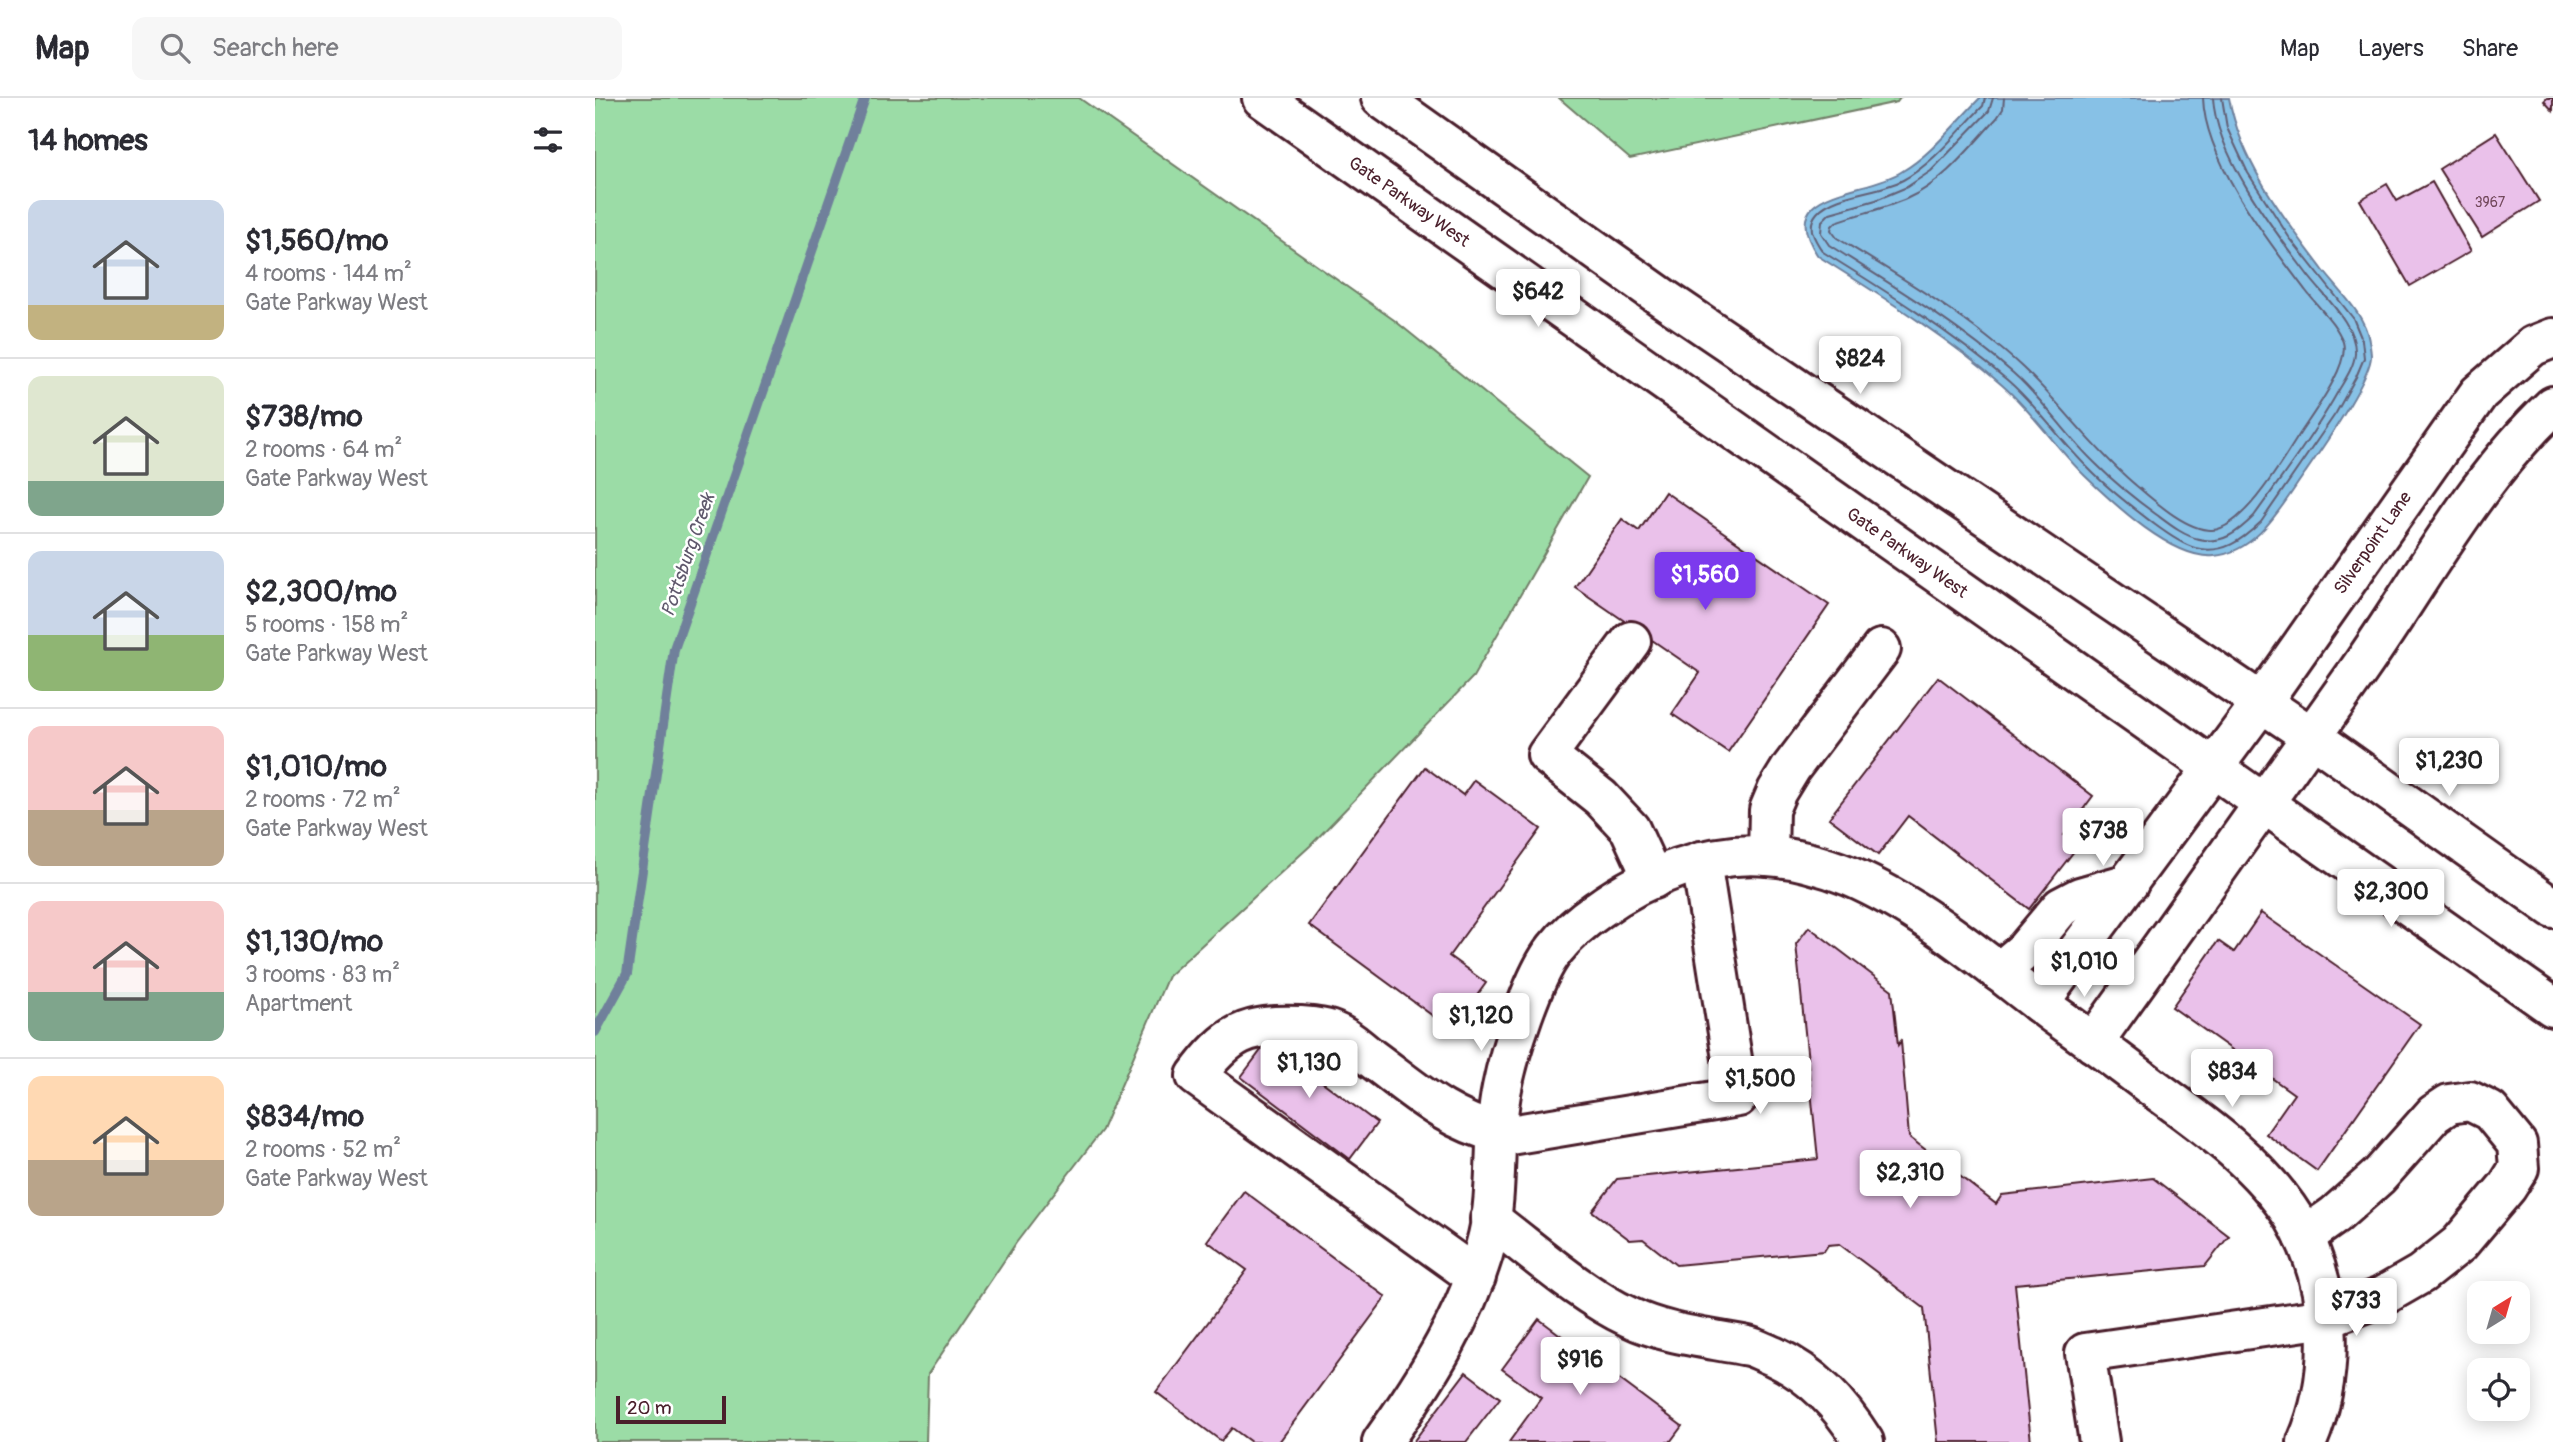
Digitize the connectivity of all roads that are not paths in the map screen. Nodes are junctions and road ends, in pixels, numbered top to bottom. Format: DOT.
graph roads {
  1 [pos="1262,98"];
  2 [pos="1381,98"];
  3 [pos="2553,338"];
  4 [pos="2553,406"];
  5 [pos="1631,641"];
  6 [pos="1881,649"];
  7 [pos="2261,703"];
  8 [pos="2311,736"];
  9 [pos="2213,769"];
  10 [pos="2264,803"];
  11 [pos="1768,856"];
  12 [pos="1701,861"];
  13 [pos="1653,879"];
  14 [pos="2129,883"];
  15 [pos="2553,908"];
  16 [pos="1999,972"];
  17 [pos="2039,1003"];
  18 [pos="2553,1007"];
  19 [pos="2093,1043"];
  20 [pos="1498,1135"];
  21 [pos="1490,1219"];
  22 [pos="2304,1237"];
  23 [pos="1476,1277"];
  24 [pos="2326,1318"];
  25 [pos="1383,1442"];
  26 [pos="1864,1442"];
  27 [pos="2099,1442"];
  28 [pos="2307,1442"];
  1 -- 9 [label="street, Gate Parkway West"];
  2 -- 7 [label="street"];
  3 -- 7 [label="street, Silverpoint Lane"];
  4 -- 8 [label="street"];
  5 -- 13 [label="street"];
  6 -- 11 [label="street"];
  7 -- 8 [label="street"];
  7 -- 9 [label="street, Silverpoint Lane"];
  8 -- 10 [label="street"];
  8 -- 15 [label="street"];
  9 -- 10 [label="street, Gate Parkway West"];
  9 -- 14 [label="street, Silverpoint Lane"];
  10 -- 18 [label="street, Gate Parkway West"];
  10 -- 19 [label="street"];
  11 -- 12 [label="street"];
  11 -- 16 [label="street"];
  12 -- 13 [label="street"];
  12 -- 20 [label="street"];
  13 -- 20 [label="street"];
  14 -- 16 [label="street"];
  14 -- 17 [label="street, Silverpoint Lane"];
  16 -- 17 [label="street"];
  17 -- 19 [label="street"];
  19 -- 22 [label="street"];
  20 -- 21 [label="street"];
  20 -- 23 [label="street"];
  21 -- 23 [label="street"];
  21 -- 26 [label="street"];
  22 -- 24 [label="street"];
  22 -- 24 [label="street"];
  23 -- 25 [label="street"];
  24 -- 27 [label="street"];
  24 -- 28 [label="street"];
}
